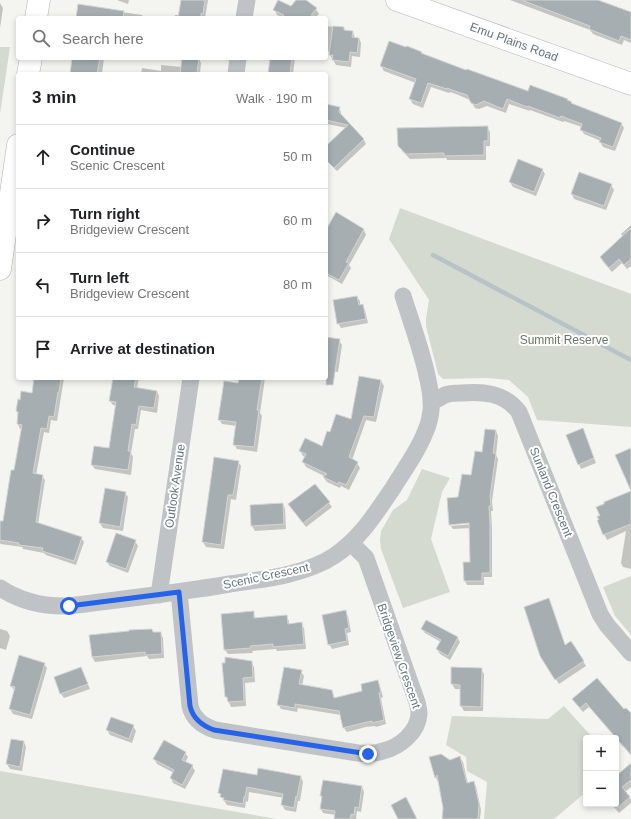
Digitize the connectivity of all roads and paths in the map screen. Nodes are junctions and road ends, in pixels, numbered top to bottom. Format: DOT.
graph roads {
  1 [pos="39,0"];
  2 [pos="247,0"];
  3 [pos="397,0"];
  4 [pos="36,16"];
  5 [pos="244,16"];
  6 [pos="31,60"];
  7 [pos="238,60"];
  8 [pos="28,72"];
  9 [pos="236,72"];
  10 [pos="631,84"];
  11 [pos="16,159"];
  12 [pos="0,270"];
  13 [pos="403,296"];
  14 [pos="191,380"];
  15 [pos="431,402"];
  16 [pos="351,543"];
  17 [pos="0,588"];
  18 [pos="179,592"];
  19 [pos="160,595"];
  20 [pos="631,653"];
  1 -- 4 [label="street"];
  2 -- 5 [label="street"];
  3 -- 10 [label="street, Emu Plains Road"];
  6 -- 8 [label="street"];
  7 -- 9 [label="street"];
  11 -- 12 [label="street"];
  13 -- 15 [label="street, Scenic Crescent"];
  14 -- 19 [label="street, Outlook Avenue"];
  15 -- 16 [label="street, Scenic Crescent"];
  15 -- 20 [label="street, Sunland Crescent"];
  16 -- 18 [label="street, Scenic Crescent"];
  16 -- 18 [label="street, Bridgeview Crescent"];
  17 -- 19 [label="street, Scenic Crescent"];
  18 -- 19 [label="street, Scenic Crescent"];
}
